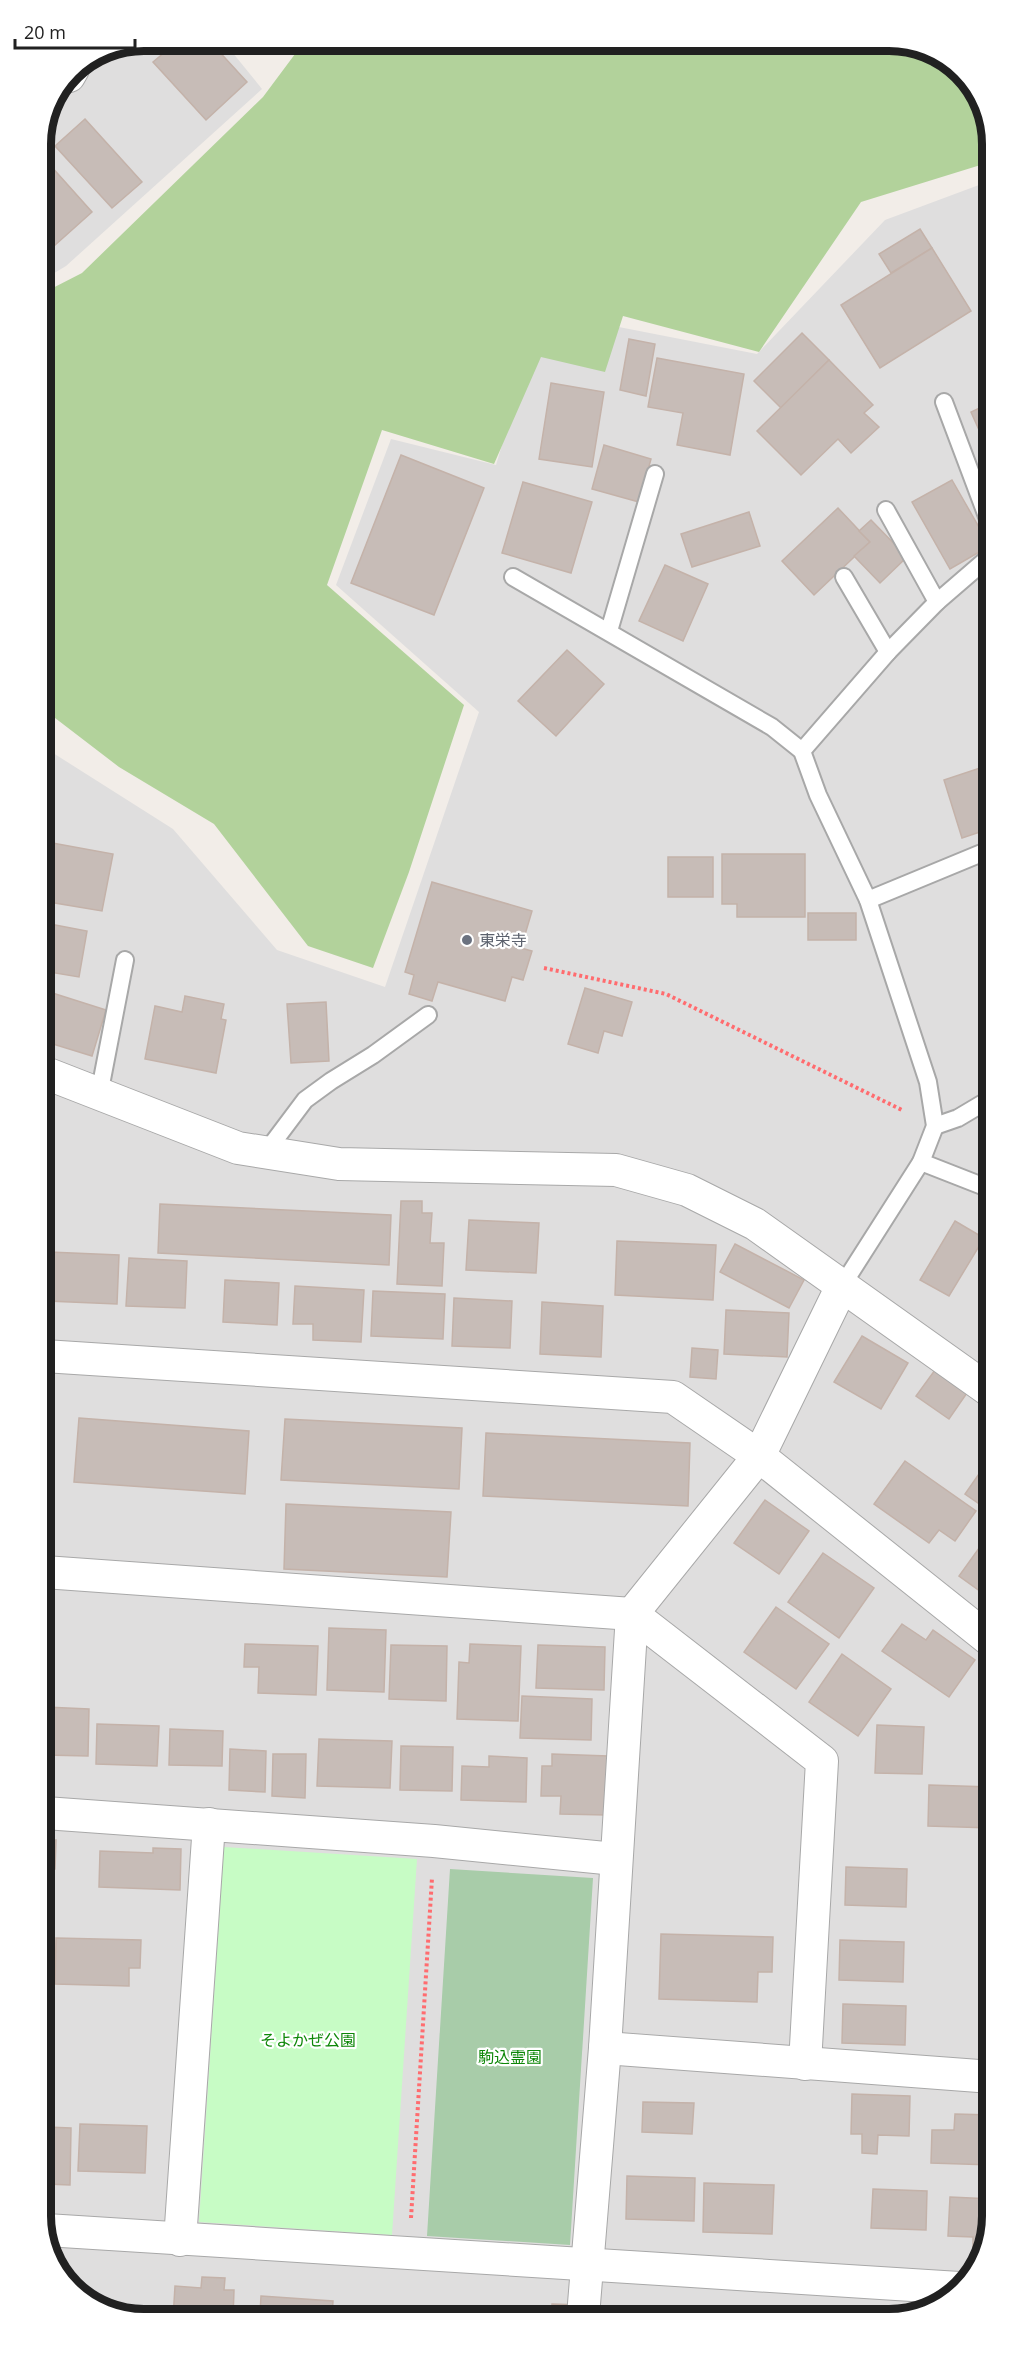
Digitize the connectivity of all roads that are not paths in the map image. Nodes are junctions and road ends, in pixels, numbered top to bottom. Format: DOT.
graph roads {
  1 [pos="944,402"];
  2 [pos="655,474"];
  3 [pos="982,503"];
  4 [pos="886,510"];
  5 [pos="982,563"];
  6 [pos="513,577"];
  7 [pos="844,577"];
  8 [pos="937,602"];
  9 [pos="609,632"];
  10 [pos="888,652"];
  11 [pos="802,751"];
  12 [pos="982,853"];
  13 [pos="868,900"];
  14 [pos="125,960"];
  15 [pos="428,1015"];
  16 [pos="51,1075"];
  17 [pos="99,1095"];
  18 [pos="982,1104"];
  19 [pos="935,1126"];
  20 [pos="266,1152"];
  21 [pos="921,1162"];
  22 [pos="982,1186"];
  23 [pos="842,1286"];
  24 [pos="51,1356"];
  25 [pos="982,1384"];
  26 [pos="759,1456"];
  27 [pos="51,1572"];
  28 [pos="632,1614"];
  29 [pos="982,1634"];
  30 [pos="51,1813"];
  31 [pos="209,1824"];
  32 [pos="615,1859"];
  33 [pos="605,2048"];
  34 [pos="805,2064"];
  35 [pos="982,2076"];
  36 [pos="53,2230"];
  37 [pos="180,2240"];
  38 [pos="586,2265"];
  39 [pos="948,2287"];
  40 [pos="583,2309"];
  1 -- 3 [label="lane"];
  2 -- 9 [label="lane"];
  4 -- 8 [label="lane"];
  5 -- 8 [label="lane"];
  6 -- 9 [label="lane"];
  7 -- 10 [label="lane"];
  8 -- 10 [label="lane"];
  9 -- 11 [label="lane"];
  10 -- 11 [label="lane"];
  11 -- 13 [label="lane"];
  12 -- 13 [label="lane"];
  13 -- 19 [label="lane"];
  14 -- 17 [label="lane"];
  15 -- 20 [label="lane"];
  16 -- 17 [label="street"];
  17 -- 20 [label="street"];
  18 -- 19 [label="lane"];
  19 -- 21 [label="lane"];
  20 -- 23 [label="street"];
  21 -- 22 [label="lane"];
  21 -- 23 [label="lane"];
  23 -- 25 [label="street"];
  23 -- 26 [label="street"];
  24 -- 26 [label="street"];
  26 -- 28 [label="street"];
  26 -- 29 [label="street"];
  27 -- 28 [label="street"];
  28 -- 32 [label="street"];
  28 -- 34 [label="street"];
  30 -- 31 [label="street"];
  31 -- 32 [label="street"];
  31 -- 37 [label="street"];
  32 -- 33 [label="street"];
  33 -- 34 [label="street"];
  33 -- 38 [label="street"];
  34 -- 35 [label="street"];
  36 -- 37 [label="street"];
  37 -- 38 [label="street"];
  38 -- 39 [label="street"];
  38 -- 40 [label="street"];
}
